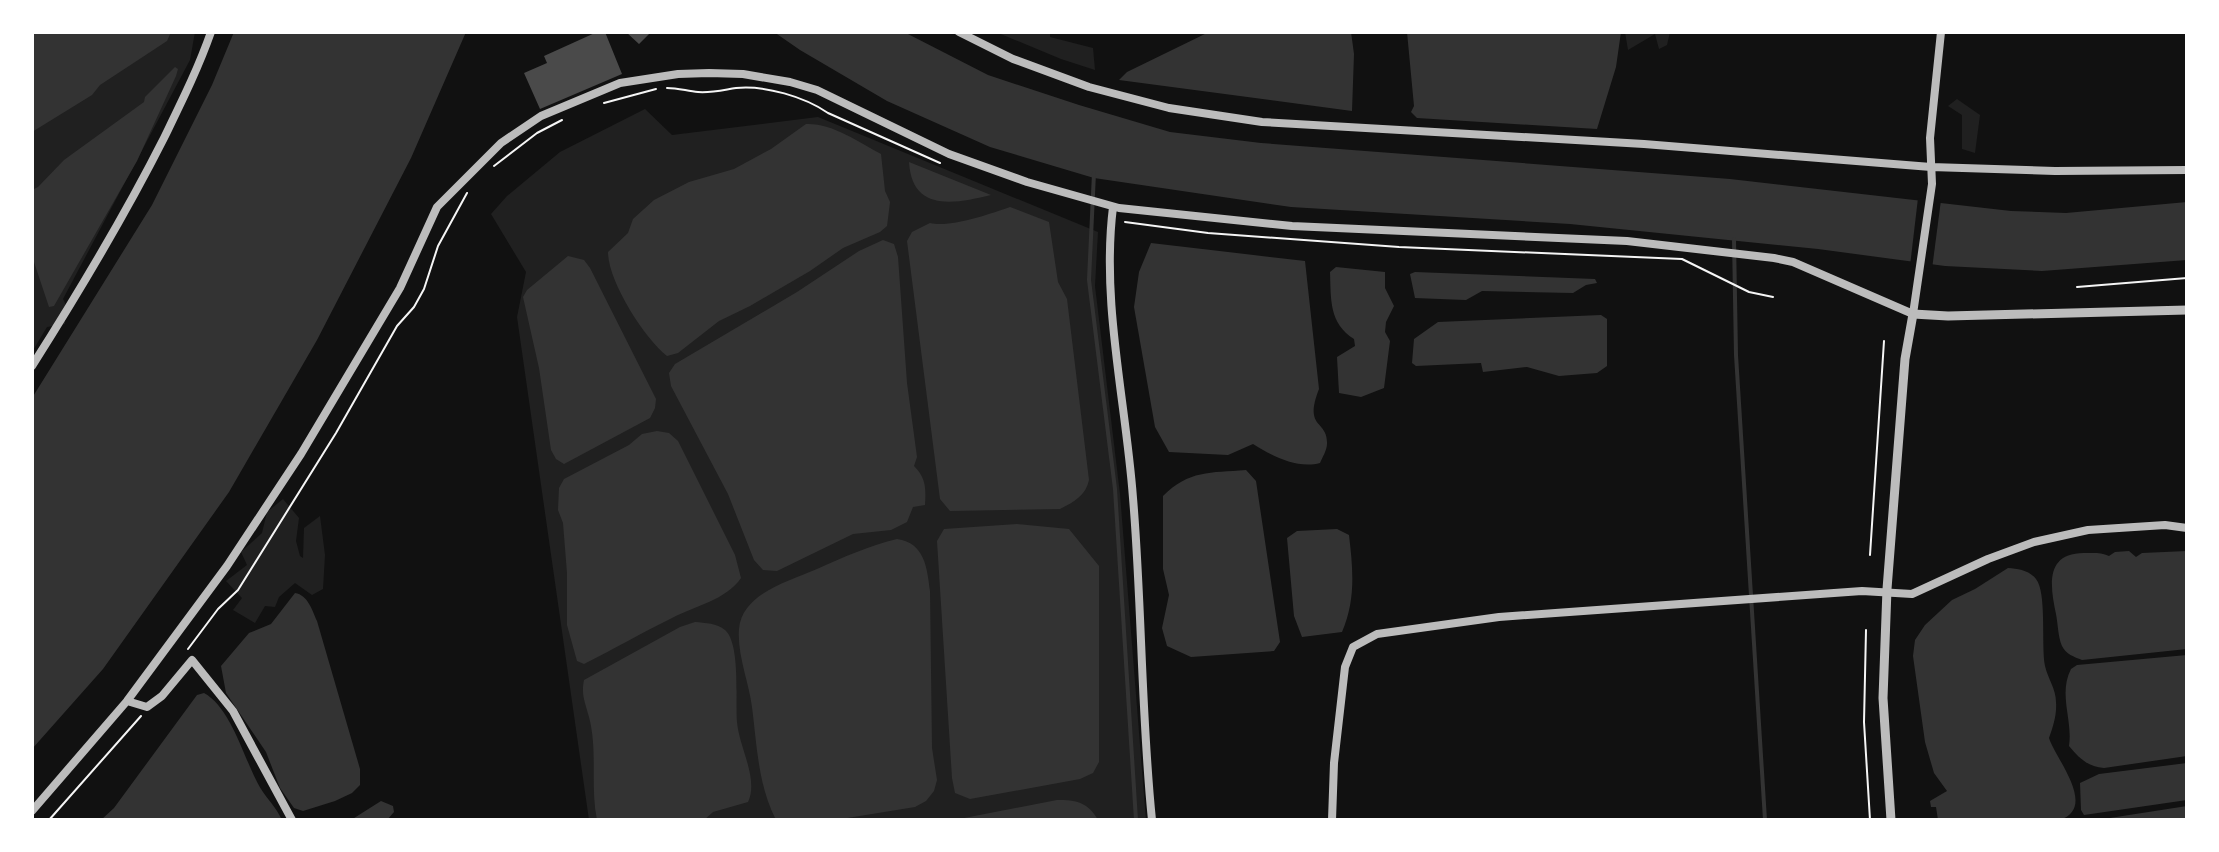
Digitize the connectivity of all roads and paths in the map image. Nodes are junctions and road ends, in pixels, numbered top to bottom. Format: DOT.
graph roads {
  1 [pos="211,32"];
  2 [pos="959,32"];
  3 [pos="1941,32"];
  4 [pos="601,103"];
  5 [pos="565,118"];
  6 [pos="945,165"];
  7 [pos="1931,167"];
  8 [pos="2187,170"];
  9 [pos="488,171"];
  10 [pos="466,194"];
  11 [pos="1113,207"];
  12 [pos="1115,221"];
  13 [pos="2187,278"];
  14 [pos="2077,287"];
  15 [pos="1773,297"];
  16 [pos="2187,310"];
  17 [pos="1913,314"];
  18 [pos="1884,341"];
  19 [pos="32,366"];
  20 [pos="2187,528"];
  21 [pos="1870,555"];
  22 [pos="1887,594"];
  23 [pos="1866,630"];
  24 [pos="185,653"];
  25 [pos="127,701"];
  26 [pos="147,707"];
  27 [pos="32,811"];
  28 [pos="49,820"];
  29 [pos="292,820"];
  30 [pos="1152,820"];
  31 [pos="1332,820"];
  32 [pos="1870,820"];
  33 [pos="1891,820"];
  1 -- 19 [label="street"];
  2 -- 7 [label="street"];
  3 -- 7 [label="street"];
  4 -- 6 [label="path"];
  5 -- 9 [label="path"];
  7 -- 8 [label="street"];
  7 -- 17 [label="street"];
  10 -- 24 [label="path"];
  11 -- 17 [label="street"];
  11 -- 25 [label="street"];
  11 -- 30 [label="street"];
  12 -- 15 [label="path"];
  13 -- 14 [label="path"];
  16 -- 17 [label="street"];
  17 -- 22 [label="street"];
  18 -- 21 [label="path"];
  20 -- 22 [label="street"];
  22 -- 31 [label="street"];
  22 -- 33 [label="street"];
  23 -- 32 [label="path"];
  25 -- 26 [label="street"];
  25 -- 27 [label="street"];
  26 -- 28 [label="path"];
  26 -- 29 [label="street"];
}
